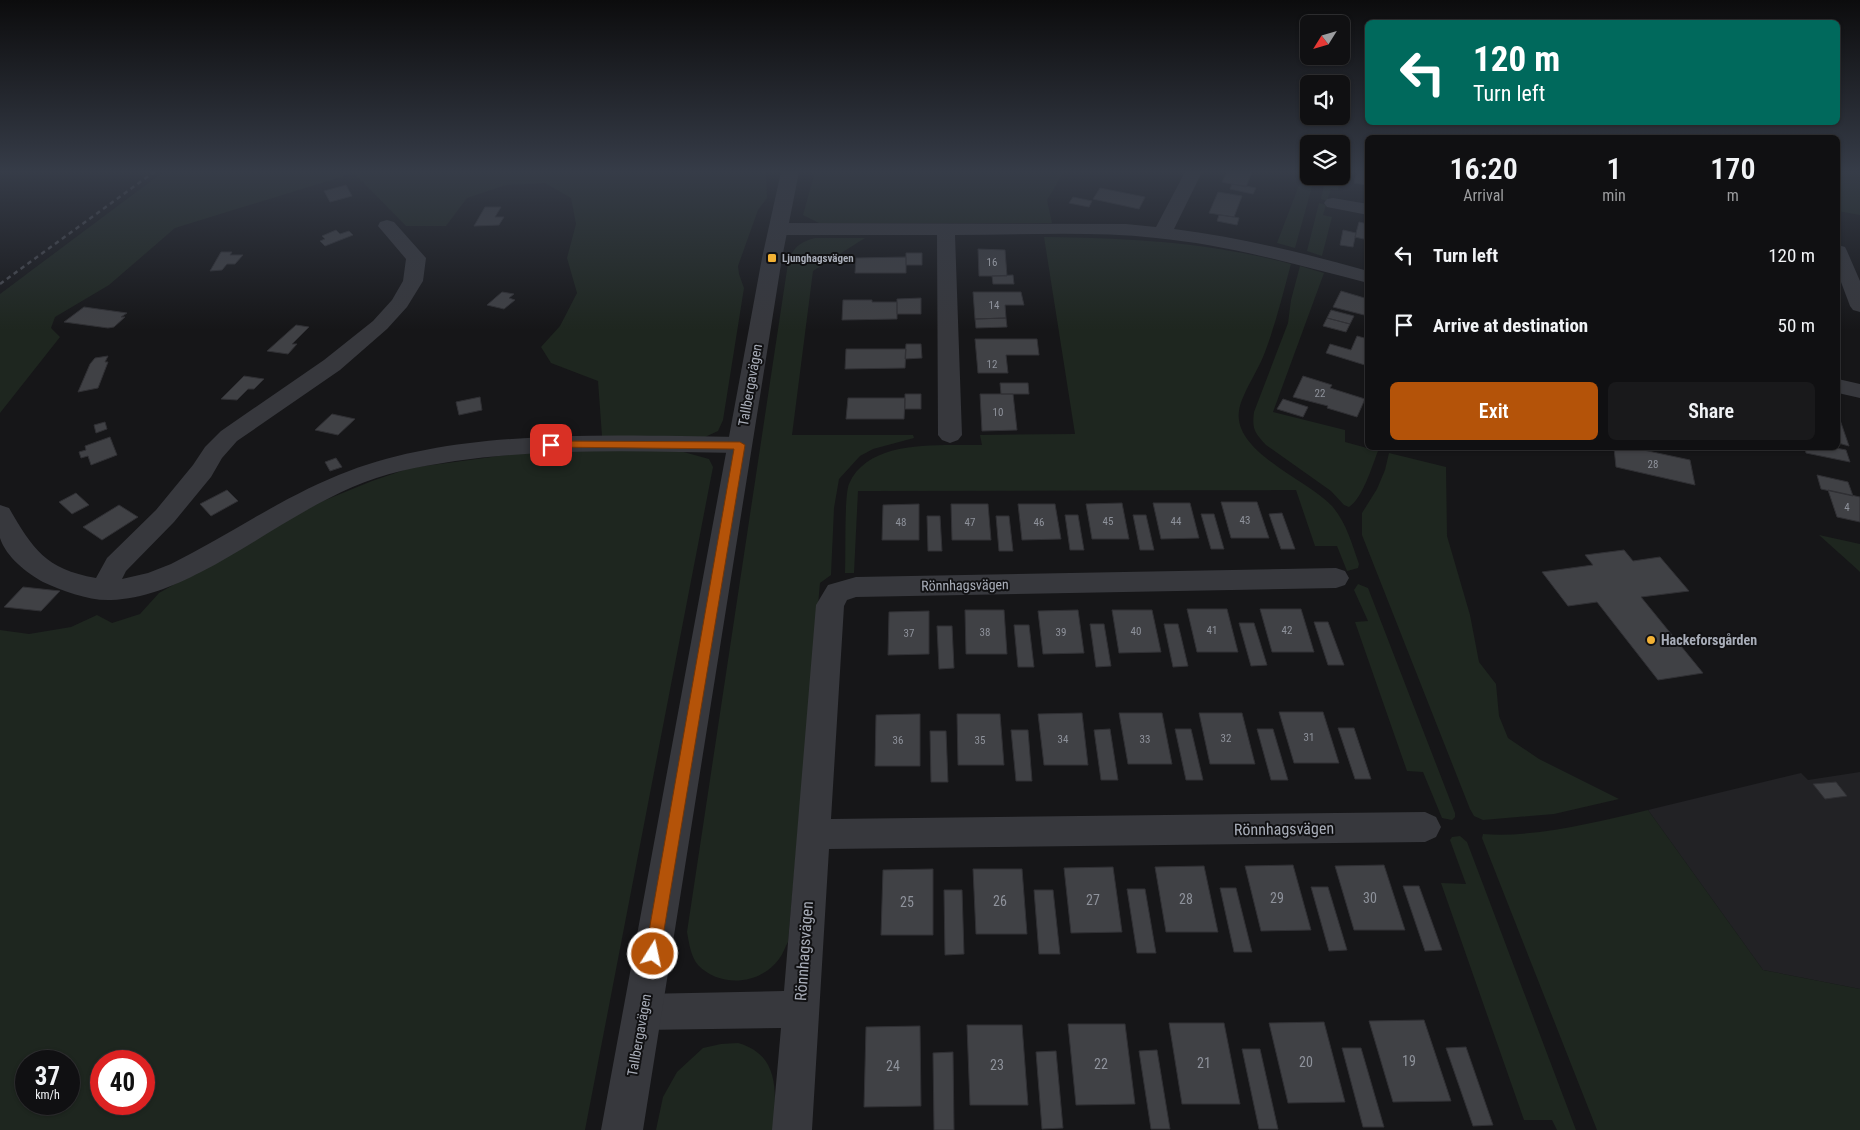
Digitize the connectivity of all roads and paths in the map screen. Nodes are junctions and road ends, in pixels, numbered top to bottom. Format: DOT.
graph roads {
  1 [pos="779,225"];
  2 [pos="1167,225"];
  3 [pos="387,226"];
  4 [pos="778,229"];
  5 [pos="946,229"];
  6 [pos="1163,232"];
  7 [pos="1840,256"];
  8 [pos="1365,276"];
  9 [pos="1860,306"];
  10 [pos="1840,386"];
  11 [pos="1860,391"];
  12 [pos="950,435"];
  13 [pos="740,445"];
  14 [pos="0,514"];
  15 [pos="1336,578"];
  16 [pos="109,590"];
  17 [pos="1424,828"];
  18 [pos="813,834"];
  19 [pos="800,1010"];
  20 [pos="642,1012"];
  21 [pos="622,1130"];
  22 [pos="792,1130"];
  1 -- 4 [label="street, Tallbergavägen"];
  2 -- 6 [label="street"];
  3 -- 16 [label="street"];
  4 -- 5 [label="street"];
  4 -- 13 [label="street, Tallbergavägen"];
  5 -- 6 [label="street"];
  5 -- 12 [label="street"];
  6 -- 8 [label="street"];
  7 -- 9 [label="street"];
  10 -- 11 [label="street"];
  13 -- 16 [label="street"];
  13 -- 20 [label="street, Tallbergavägen"];
  14 -- 16 [label="street"];
  15 -- 18 [label="street, Rönnhagsvägen"];
  17 -- 18 [label="street, Rönnhagsvägen"];
  18 -- 19 [label="street, Rönnhagsvägen"];
  19 -- 20 [label="street, Rönnhagsvägen"];
  19 -- 22 [label="street, Rönnhagsvägen"];
  20 -- 21 [label="street, Tallbergavägen"];
}
